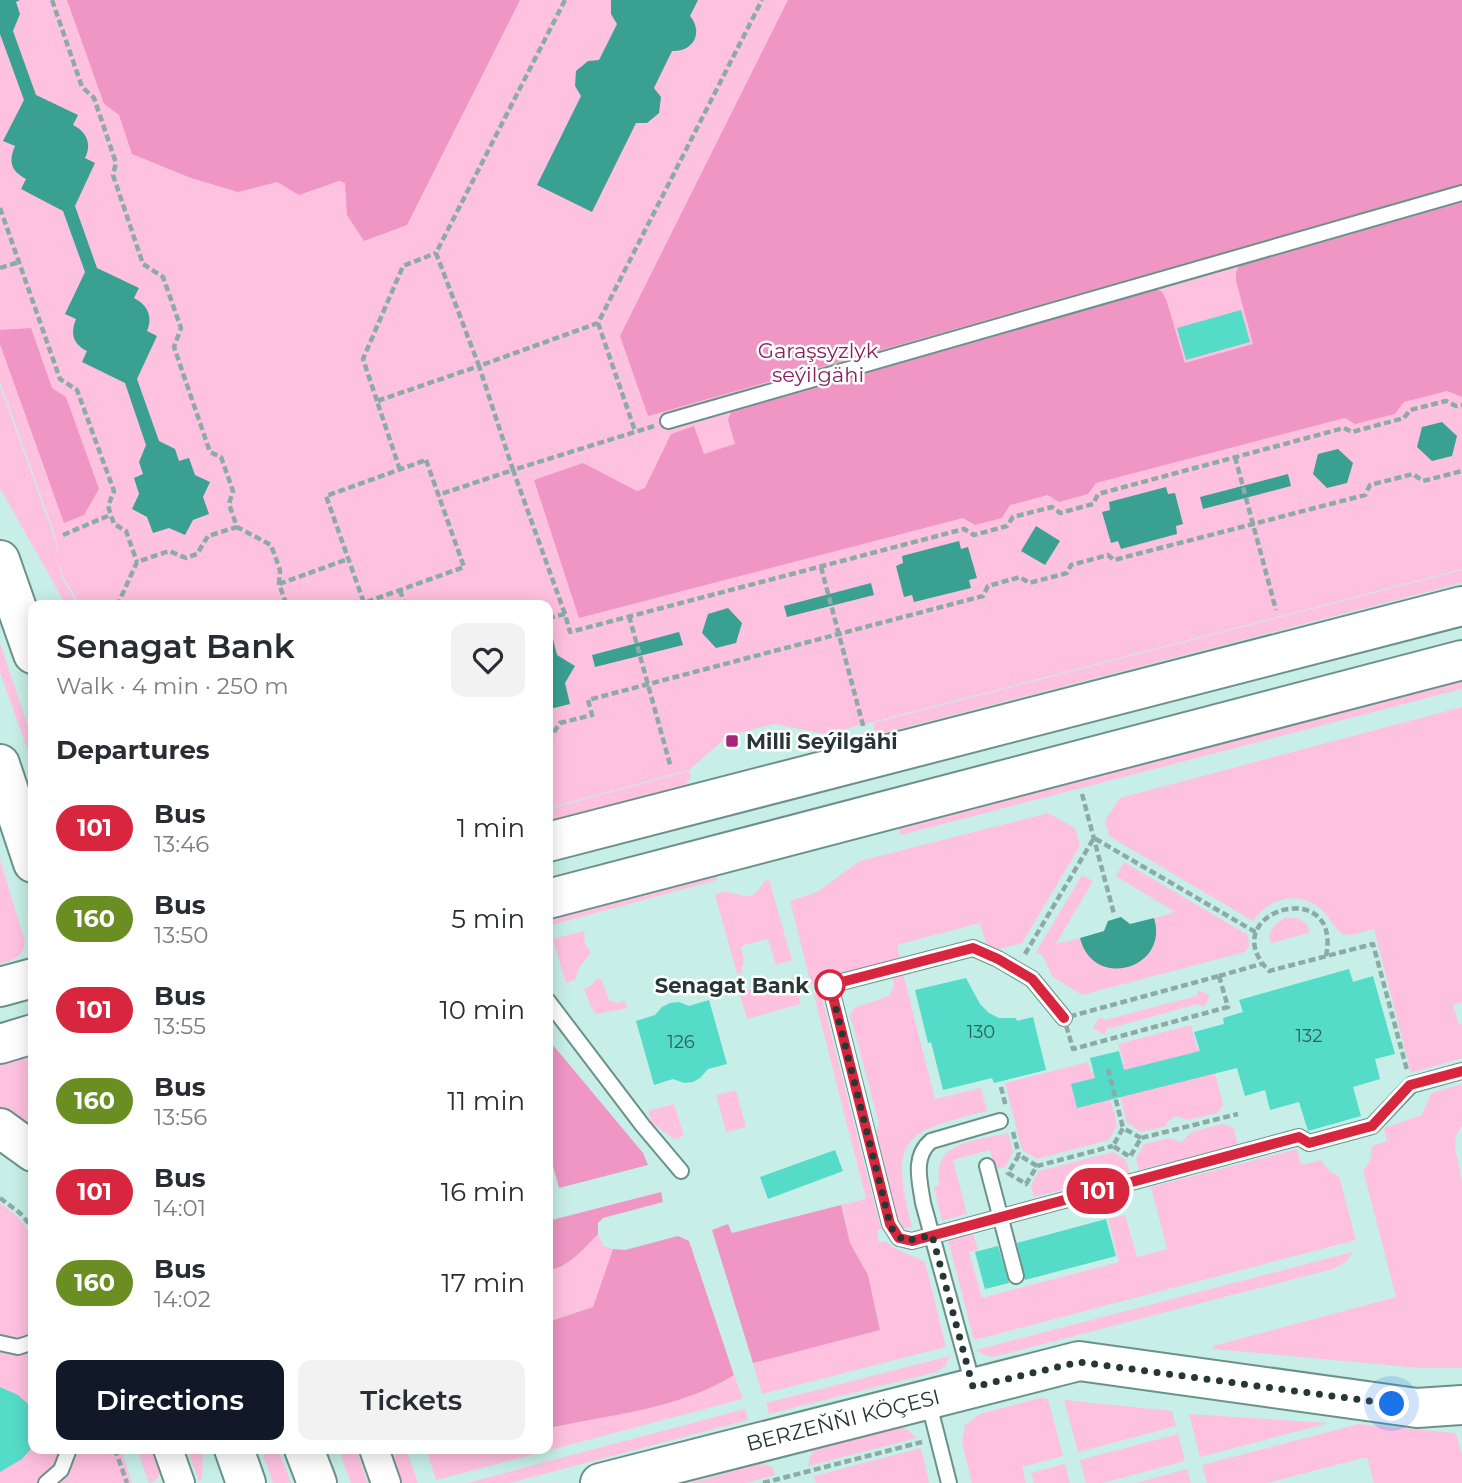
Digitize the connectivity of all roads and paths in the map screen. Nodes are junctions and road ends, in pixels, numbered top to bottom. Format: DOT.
graph roads {
  1 [pos="52,0"];
  2 [pos="565,0"];
  3 [pos="762,0"];
  4 [pos="1462,193"];
  5 [pos="0,208"];
  6 [pos="436,253"];
  7 [pos="19,262"];
  8 [pos="0,268"];
  9 [pos="598,323"];
  10 [pos="479,366"];
  11 [pos="377,401"];
  12 [pos="1462,405"];
  13 [pos="668,421"];
  14 [pos="635,432"];
  15 [pos="1235,457"];
  16 [pos="401,470"];
  17 [pos="513,470"];
  18 [pos="1462,471"];
  19 [pos="438,495"];
  20 [pos="111,515"];
  21 [pos="1253,522"];
  22 [pos="237,527"];
  23 [pos="63,535"];
  24 [pos="348,559"];
  25 [pos="0,560"];
  26 [pos="137,562"];
  27 [pos="821,567"];
  28 [pos="279,584"];
  29 [pos="400,590"];
  30 [pos="120,600"];
  31 [pos="285,600"];
  32 [pos="363,600"];
  33 [pos="374,600"];
  34 [pos="403,600"];
  35 [pos="1462,606"];
  36 [pos="1276,610"];
  37 [pos="25,612"];
  38 [pos="565,614"];
  39 [pos="629,616"];
  40 [pos="553,617"];
  41 [pos="837,628"];
  42 [pos="1462,660"];
  43 [pos="649,684"];
  44 [pos="553,734"];
  45 [pos="0,764"];
  46 [pos="671,768"];
  47 [pos="1082,794"];
  48 [pos="1094,838"];
  49 [pos="553,841"];
  50 [pos="28,848"];
  51 [pos="553,898"];
  52 [pos="1114,914"];
  53 [pos="1257,933"];
  54 [pos="1326,956"];
  55 [pos="1261,964"];
  56 [pos="1016,970"];
  57 [pos="1219,976"];
  58 [pos="28,979"];
  59 [pos="0,987"];
  60 [pos="553,1008"];
  61 [pos="1064,1018"];
  62 [pos="28,1036"];
  63 [pos="0,1044"];
  64 [pos="1108,1069"];
  65 [pos="1462,1071"];
  66 [pos="1410,1085"];
  67 [pos="1238,1114"];
  68 [pos="1000,1121"];
  69 [pos="0,1128"];
  70 [pos="1123,1128"];
  71 [pos="1141,1138"];
  72 [pos="1112,1146"];
  73 [pos="28,1148"];
  74 [pos="987,1166"];
  75 [pos="1037,1166"];
  76 [pos="681,1171"];
  77 [pos="0,1198"];
  78 [pos="1000,1217"];
  79 [pos="28,1222"];
  80 [pos="932,1235"];
  81 [pos="1016,1276"];
  82 [pos="0,1343"];
  83 [pos="28,1344"];
  84 [pos="18,1347"];
  85 [pos="28,1354"];
  86 [pos="973,1387"];
  87 [pos="928,1398"];
  88 [pos="1462,1405"];
  89 [pos="919,1443"];
  90 [pos="67,1454"];
  91 [pos="117,1454"];
  92 [pos="170,1454"];
  93 [pos="225,1454"];
  94 [pos="236,1454"];
  95 [pos="306,1454"];
  96 [pos="376,1454"];
  97 [pos="46,1483"];
  98 [pos="127,1483"];
  99 [pos="180,1483"];
  100 [pos="218,1483"];
  101 [pos="246,1483"];
  102 [pos="317,1483"];
  103 [pos="386,1483"];
  104 [pos="600,1483"];
  105 [pos="763,1483"];
  106 [pos="949,1483"];
  1 -- 22 [label="path"];
  2 -- 6 [label="path"];
  3 -- 9 [label="path"];
  4 -- 13 [label="lane"];
  5 -- 7 [label="path"];
  6 -- 10 [label="path"];
  6 -- 11 [label="path"];
  7 -- 8 [label="path"];
  7 -- 20 [label="path"];
  9 -- 10 [label="path"];
  9 -- 14 [label="path"];
  10 -- 11 [label="path"];
  10 -- 17 [label="path"];
  11 -- 16 [label="path"];
  12 -- 15 [label="path"];
  13 -- 14 [label="path"];
  14 -- 17 [label="path"];
  15 -- 21 [label="path"];
  15 -- 27 [label="path"];
  16 -- 19 [label="path"];
  16 -- 24 [label="path"];
  17 -- 19 [label="path"];
  17 -- 38 [label="path"];
  18 -- 21 [label="path"];
  19 -- 29 [label="path"];
  20 -- 23 [label="path"];
  20 -- 26 [label="path"];
  21 -- 36 [label="path"];
  21 -- 43 [label="path"];
  22 -- 26 [label="path"];
  22 -- 28 [label="path"];
  24 -- 28 [label="path"];
  24 -- 32 [label="path"];
  25 -- 37 [label="main road"];
  26 -- 30 [label="path"];
  27 -- 39 [label="path"];
  27 -- 41 [label="path"];
  28 -- 31 [label="path"];
  29 -- 33 [label="path"];
  29 -- 34 [label="path"];
  35 -- 49 [label="main road"];
  38 -- 39 [label="path"];
  38 -- 40 [label="path"];
  39 -- 43 [label="path"];
  42 -- 51 [label="main road"];
  43 -- 44 [label="path"];
  43 -- 46 [label="path"];
  45 -- 50 [label="main road"];
  47 -- 48 [label="path"];
  48 -- 52 [label="path"];
  48 -- 53 [label="path"];
  48 -- 56 [label="path"];
  53 -- 54 [label="path"];
  53 -- 55 [label="path"];
  54 -- 55 [label="path"];
  54 -- 66 [label="path"];
  55 -- 57 [label="path"];
  56 -- 61 [label="lane"];
  56 -- 80 [label="lane"];
  57 -- 61 [label="path"];
  57 -- 61 [label="path"];
  58 -- 59 [label="main road"];
  60 -- 76 [label="lane"];
  62 -- 63 [label="main road"];
  64 -- 70 [label="path"];
  65 -- 66 [label="lane"];
  66 -- 78 [label="lane"];
  67 -- 71 [label="path"];
  68 -- 80 [label="lane"];
  69 -- 73 [label="main road"];
  70 -- 71 [label="path"];
  70 -- 72 [label="path"];
  71 -- 72 [label="path"];
  72 -- 75 [label="path"];
  74 -- 78 [label="lane"];
  75 -- 75 [label="path"];
  77 -- 79 [label="path"];
  78 -- 80 [label="lane"];
  78 -- 81 [label="lane"];
  80 -- 86 [label="lane"];
  82 -- 84 [label="lane"];
  83 -- 84 [label="lane"];
  84 -- 85 [label="lane"];
  86 -- 87 [label="main road, BERZEŇŇI KÖÇESI"];
  86 -- 88 [label="main road, BERZEŇŇI KÖÇESI"];
  87 -- 104 [label="main road, BERZEŇŇI KÖÇESI"];
  87 -- 106 [label="lane"];
  89 -- 105 [label="path"];
  90 -- 97 [label="lane"];
  91 -- 98 [label="path"];
  92 -- 99 [label="street"];
  93 -- 100 [label="main road"];
  94 -- 101 [label="main road"];
  95 -- 102 [label="main road"];
  96 -- 103 [label="street"];
}
